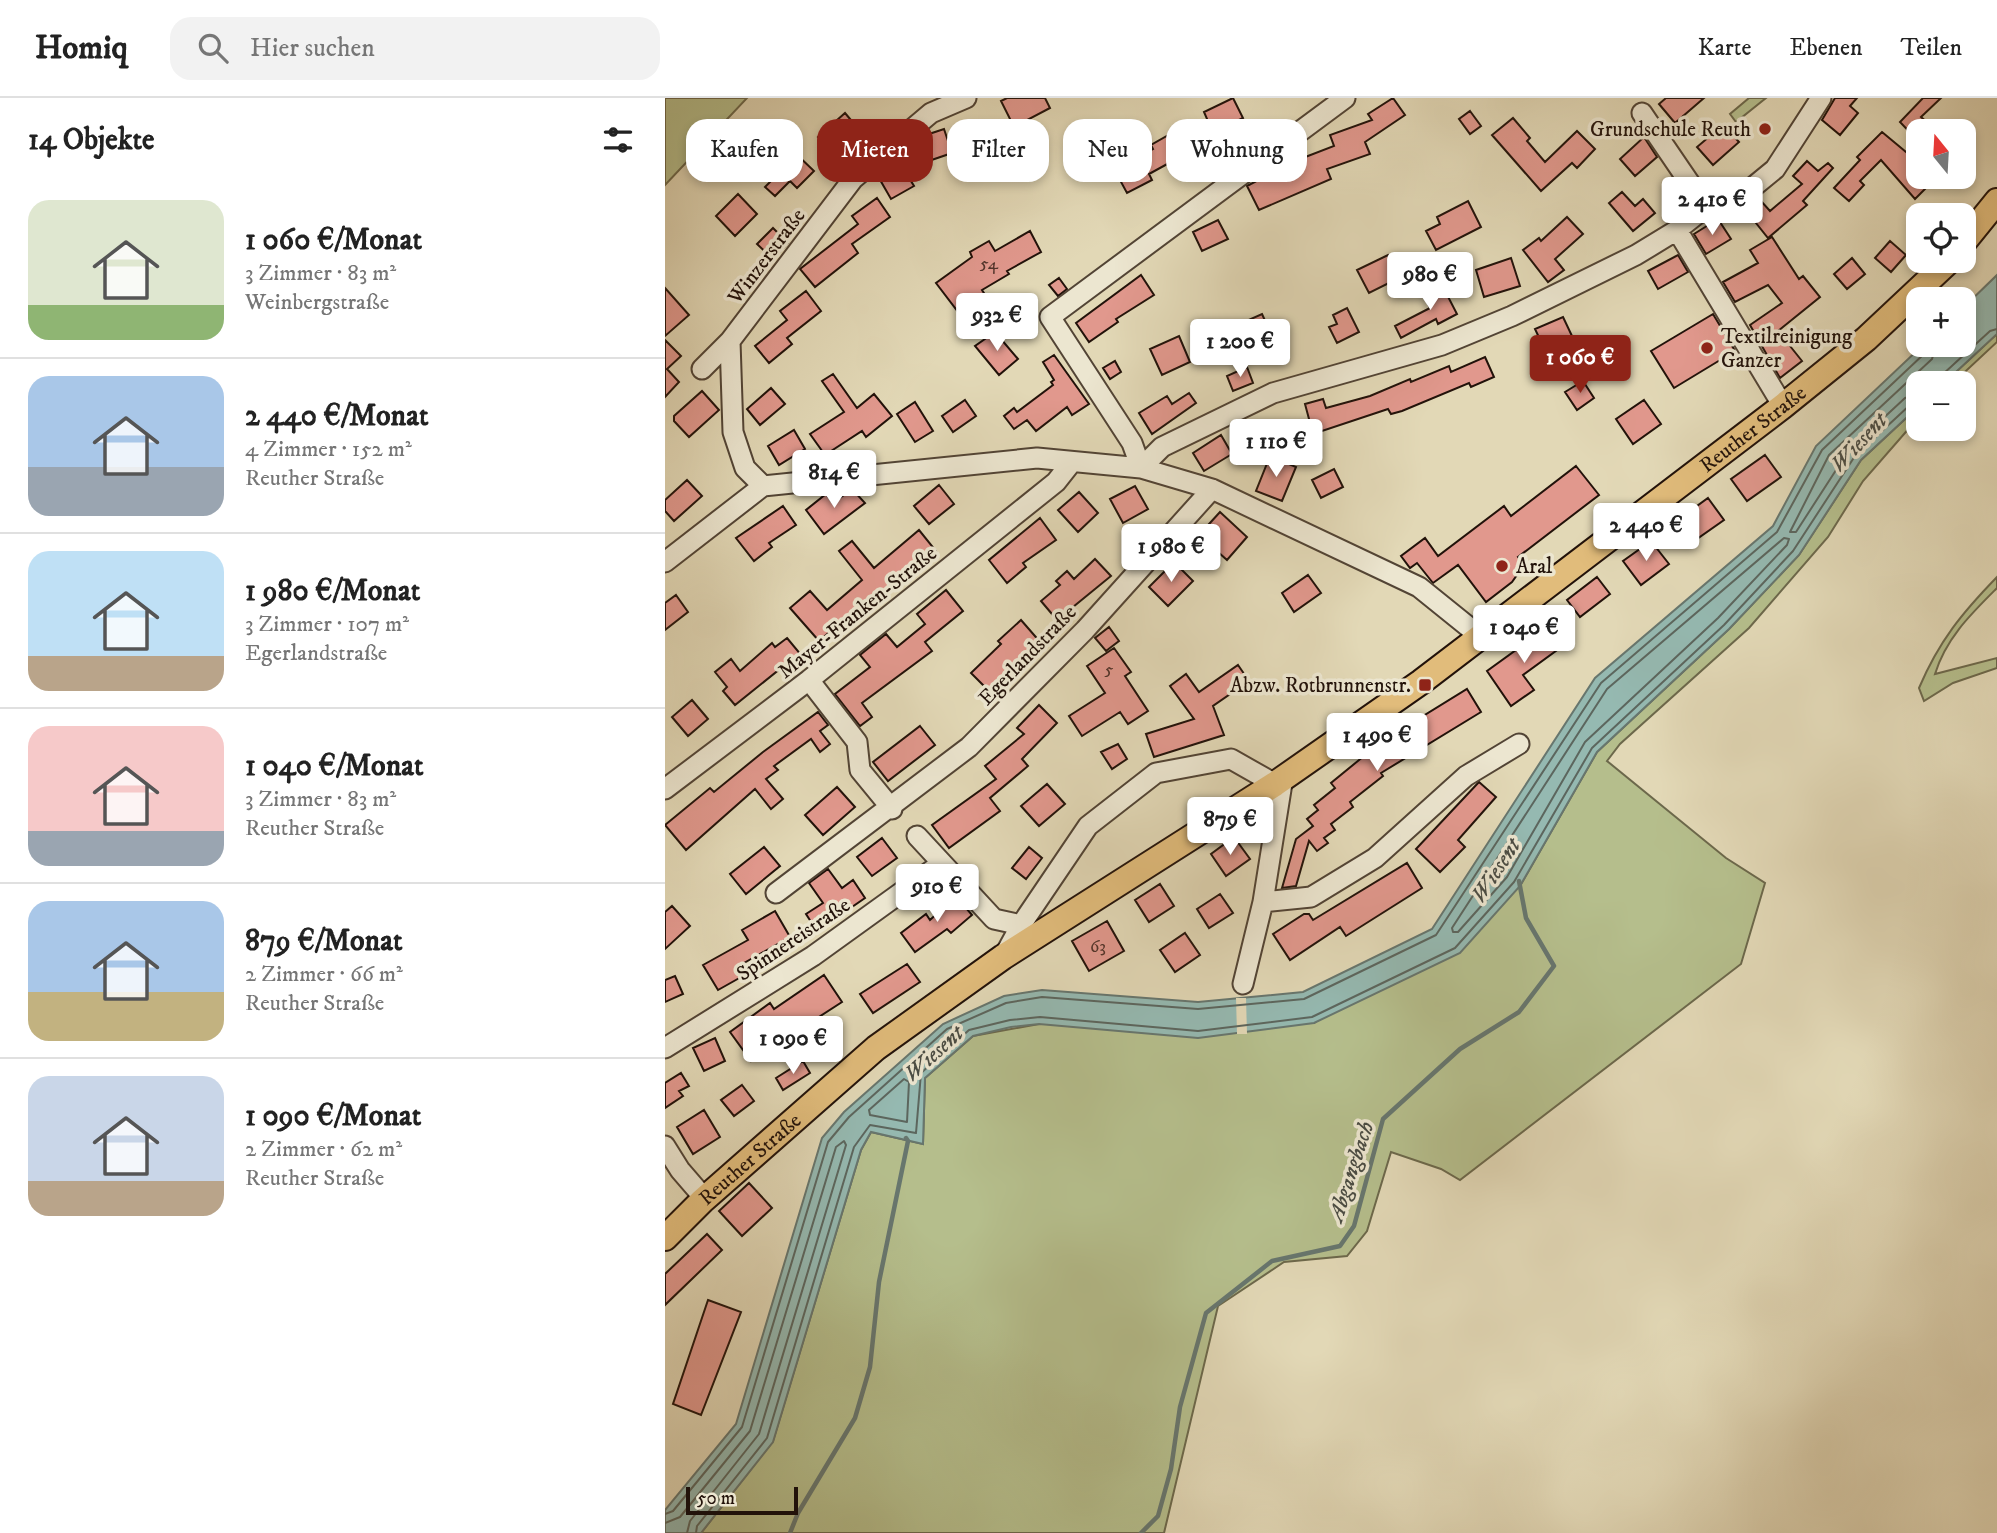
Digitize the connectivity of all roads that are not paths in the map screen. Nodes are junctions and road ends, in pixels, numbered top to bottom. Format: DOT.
graph roads {
  1 [pos="966,98"];
  2 [pos="1345,98"];
  3 [pos="1821,98"];
  4 [pos="1642,113"];
  5 [pos="1997,201"];
  6 [pos="1706,207"];
  7 [pos="1976,227"];
  8 [pos="1677,230"];
  9 [pos="1936,273"];
  10 [pos="730,341"];
  11 [pos="702,369"];
  12 [pos="1783,406"];
  13 [pos="1071,463"];
  14 [pos="1141,468"];
  15 [pos="763,486"];
  16 [pos="1212,489"];
  17 [pos="665,562"];
  18 [pos="1481,637"];
  19 [pos="809,680"];
  20 [pos="1519,744"];
  21 [pos="1279,780"];
  22 [pos="665,789"];
  23 [pos="892,809"];
  24 [pos="917,836"];
  25 [pos="942,863"];
  26 [pos="776,893"];
  27 [pos="1263,902"];
  28 [pos="1021,925"];
  29 [pos="1003,957"];
  30 [pos="1243,984"];
  31 [pos="665,1048"];
  32 [pos="665,1146"];
  33 [pos="705,1199"];
  34 [pos="665,1238"];
  1 -- 10 [label="street, Winzerstraße"];
  2 -- 14 [label="street"];
  3 -- 6 [label="street"];
  4 -- 6 [label="street"];
  5 -- 7 [label="main road"];
  6 -- 8 [label="street"];
  8 -- 12 [label="street"];
  8 -- 14 [label="street"];
  9 -- 12 [label="main road, Reuther Straße"];
  10 -- 11 [label="street, Winzerstraße"];
  10 -- 15 [label="street"];
  12 -- 18 [label="main road, Reuther Straße"];
  13 -- 14 [label="street"];
  13 -- 15 [label="street"];
  13 -- 19 [label="street, Mayer-Franken-Straße"];
  14 -- 16 [label="street"];
  15 -- 17 [label="street"];
  16 -- 18 [label="street"];
  16 -- 23 [label="street, Egerlandstraße"];
  18 -- 21 [label="main road, Reuther Straße"];
  19 -- 22 [label="street, Mayer-Franken-Straße"];
  19 -- 23 [label="street"];
  20 -- 27 [label="street"];
  21 -- 27 [label="street"];
  21 -- 28 [label="street, Reuther Straße"];
  21 -- 29 [label="main road, Reuther Straße"];
  23 -- 26 [label="street, Egerlandstraße"];
  24 -- 25 [label="street"];
  25 -- 28 [label="street"];
  25 -- 31 [label="street, Spinnereistraße"];
  27 -- 30 [label="street"];
  28 -- 29 [label="street, Reuther Straße"];
  29 -- 33 [label="main road, Reuther Straße"];
  32 -- 33 [label="street"];
  33 -- 34 [label="main road, Reuther Straße"];
}
